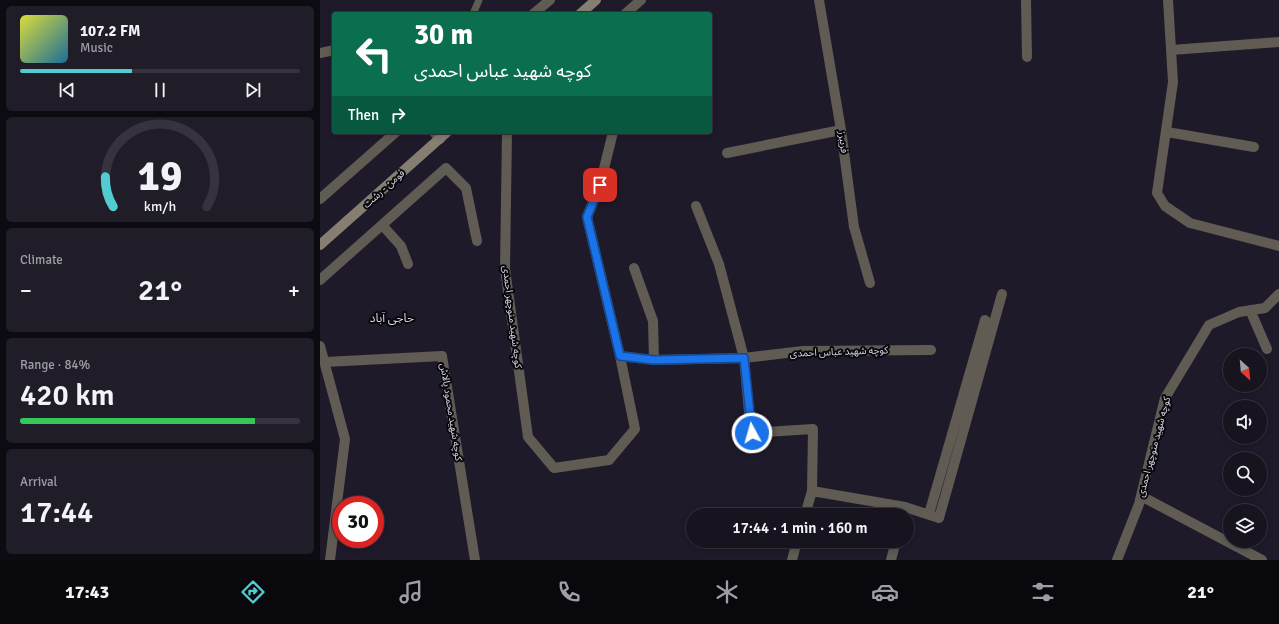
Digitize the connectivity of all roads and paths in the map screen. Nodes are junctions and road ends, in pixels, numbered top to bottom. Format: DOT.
graph roads {
  1 [pos="479,0"];
  2 [pos="550,0"];
  3 [pos="596,0"];
  4 [pos="641,0"];
  5 [pos="819,0"];
  6 [pos="1026,0"];
  7 [pos="1168,0"];
  8 [pos="474,12"];
  9 [pos="535,12"];
  10 [pos="582,12"];
  11 [pos="627,12"];
  12 [pos="1279,42"];
  13 [pos="332,50"];
  14 [pos="1171,50"];
  15 [pos="320,53"];
  16 [pos="1027,57"];
  17 [pos="842,130"];
  18 [pos="1167,132"];
  19 [pos="394,134"];
  20 [pos="440,134"];
  21 [pos="507,134"];
  22 [pos="613,134"];
  23 [pos="1254,147"];
  24 [pos="727,153"];
  25 [pos="320,199"];
  26 [pos="696,206"];
  27 [pos="383,226"];
  28 [pos="477,241"];
  29 [pos="320,246"];
  30 [pos="1279,246"];
  31 [pos="408,264"];
  32 [pos="634,268"];
  33 [pos="320,280"];
  34 [pos="870,283"];
  35 [pos="1002,294"];
  36 [pos="1279,294"];
  37 [pos="1250,310"];
  38 [pos="985,320"];
  39 [pos="320,346"];
  40 [pos="1267,348"];
  41 [pos="931,350"];
  42 [pos="620,356"];
  43 [pos="744,358"];
  44 [pos="654,360"];
  45 [pos="325,362"];
  46 [pos="812,492"];
  47 [pos="1141,496"];
  48 [pos="807,508"];
  49 [pos="889,508"];
  50 [pos="914,512"];
  51 [pos="929,514"];
  52 [pos="795,548"];
  53 [pos="894,548"];
  54 [pos="330,560"];
  55 [pos="475,560"];
  56 [pos="792,560"];
  57 [pos="891,560"];
  58 [pos="1117,560"];
  59 [pos="1262,560"];
  1 -- 8 [label="lane"];
  2 -- 9 [label="street"];
  3 -- 10 [label="main road"];
  4 -- 11 [label="street"];
  5 -- 17 [label="street, فریبرز"];
  6 -- 16 [label="street"];
  7 -- 14 [label="street"];
  12 -- 14 [label="street"];
  13 -- 15 [label="street"];
  14 -- 18 [label="street"];
  17 -- 24 [label="street"];
  17 -- 34 [label="street, فریبرز"];
  18 -- 23 [label="street"];
  18 -- 30 [label="street"];
  19 -- 25 [label="street"];
  20 -- 29 [label="main road, فومن - رشت"];
  21 -- 42 [label="street, کوچه شهید منوچهر احمدی"];
  22 -- 42 [label="street"];
  26 -- 43 [label="street"];
  27 -- 28 [label="street"];
  27 -- 31 [label="street"];
  27 -- 33 [label="street"];
  32 -- 44 [label="street"];
  35 -- 51 [label="street"];
  36 -- 37 [label="street, کوچه شهید منوچهر احمدی"];
  37 -- 40 [label="street"];
  37 -- 47 [label="street, کوچه شهید منوچهر احمدی"];
  38 -- 51 [label="street"];
  39 -- 45 [label="street"];
  41 -- 43 [label="street, کوچه شهید عباس احمدی"];
  42 -- 44 [label="street, کوچه شهید عباس احمدی"];
  43 -- 44 [label="street, کوچه شهید عباس احمدی"];
  43 -- 46 [label="street"];
  45 -- 54 [label="street"];
  45 -- 55 [label="street, کوچه شهید محمود پالاش"];
  46 -- 48 [label="street"];
  46 -- 49 [label="street"];
  47 -- 58 [label="street, کوچه شهید منوچهر احمدی"];
  47 -- 59 [label="street"];
  50 -- 51 [label="street"];
  52 -- 56 [label="street"];
  53 -- 57 [label="street"];
}
